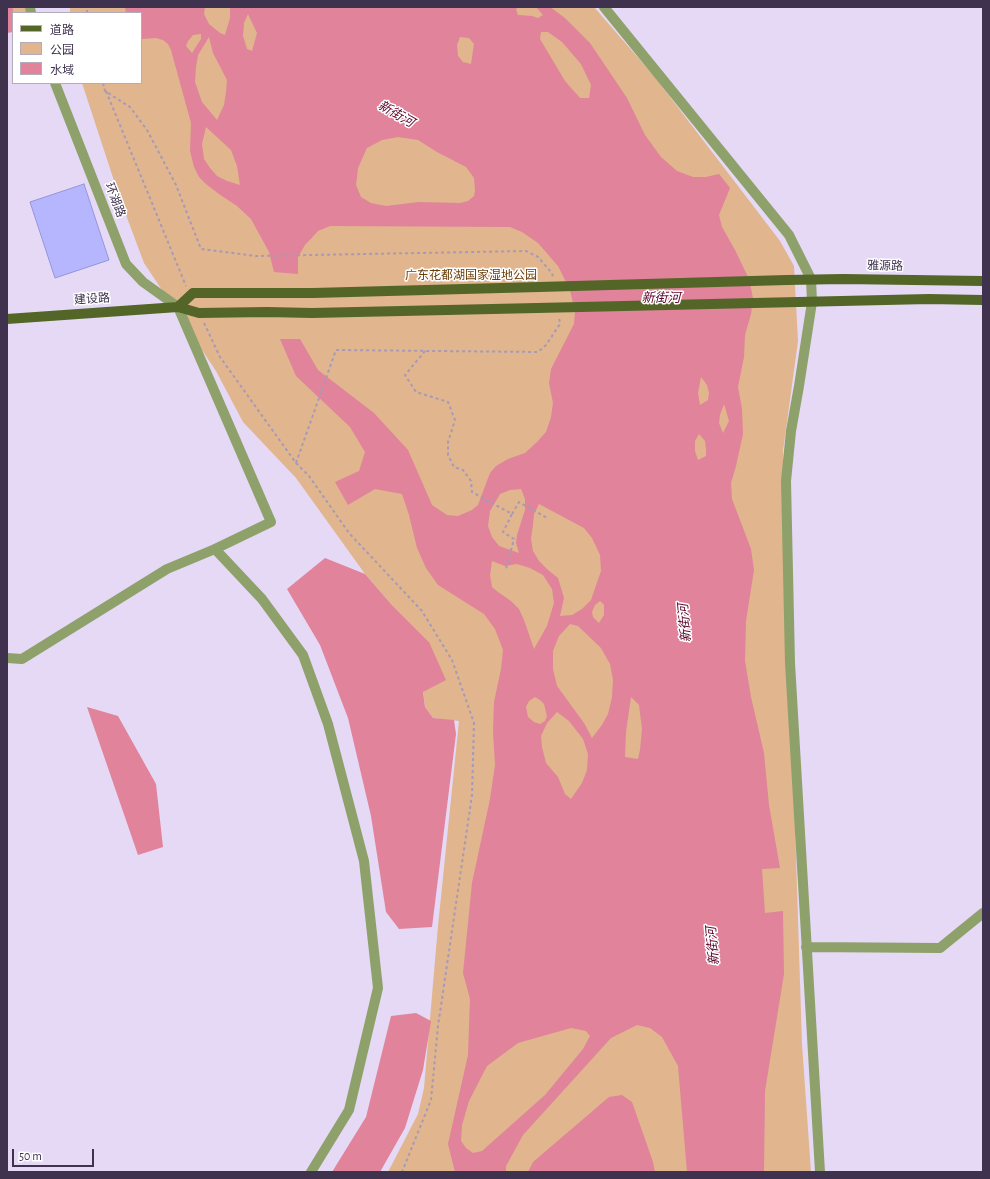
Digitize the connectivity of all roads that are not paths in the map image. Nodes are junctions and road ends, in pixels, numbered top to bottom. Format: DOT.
graph roads {
  1 [pos="604,7"];
  2 [pos="55,84"];
  3 [pos="811,279"];
  4 [pos="983,281"];
  5 [pos="983,300"];
  6 [pos="812,302"];
  7 [pos="178,307"];
  8 [pos="7,319"];
  9 [pos="215,549"];
  10 [pos="7,658"];
  11 [pos="983,914"];
  12 [pos="806,947"];
  13 [pos="311,1172"];
  14 [pos="820,1172"];
  1 -- 3 [label="street"];
  2 -- 7 [label="street, 环湖路"];
  3 -- 4 [label="main road, 雅源路"];
  3 -- 6 [label="street"];
  3 -- 7 [label="main road, 雅源路, bridge"];
  5 -- 6 [label="main road"];
  6 -- 7 [label="main road, bridge"];
  6 -- 12 [label="street"];
  7 -- 8 [label="main road, 建设路"];
  7 -- 9 [label="street"];
  9 -- 10 [label="street"];
  9 -- 13 [label="street"];
  11 -- 12 [label="street"];
  12 -- 14 [label="street"];
}
